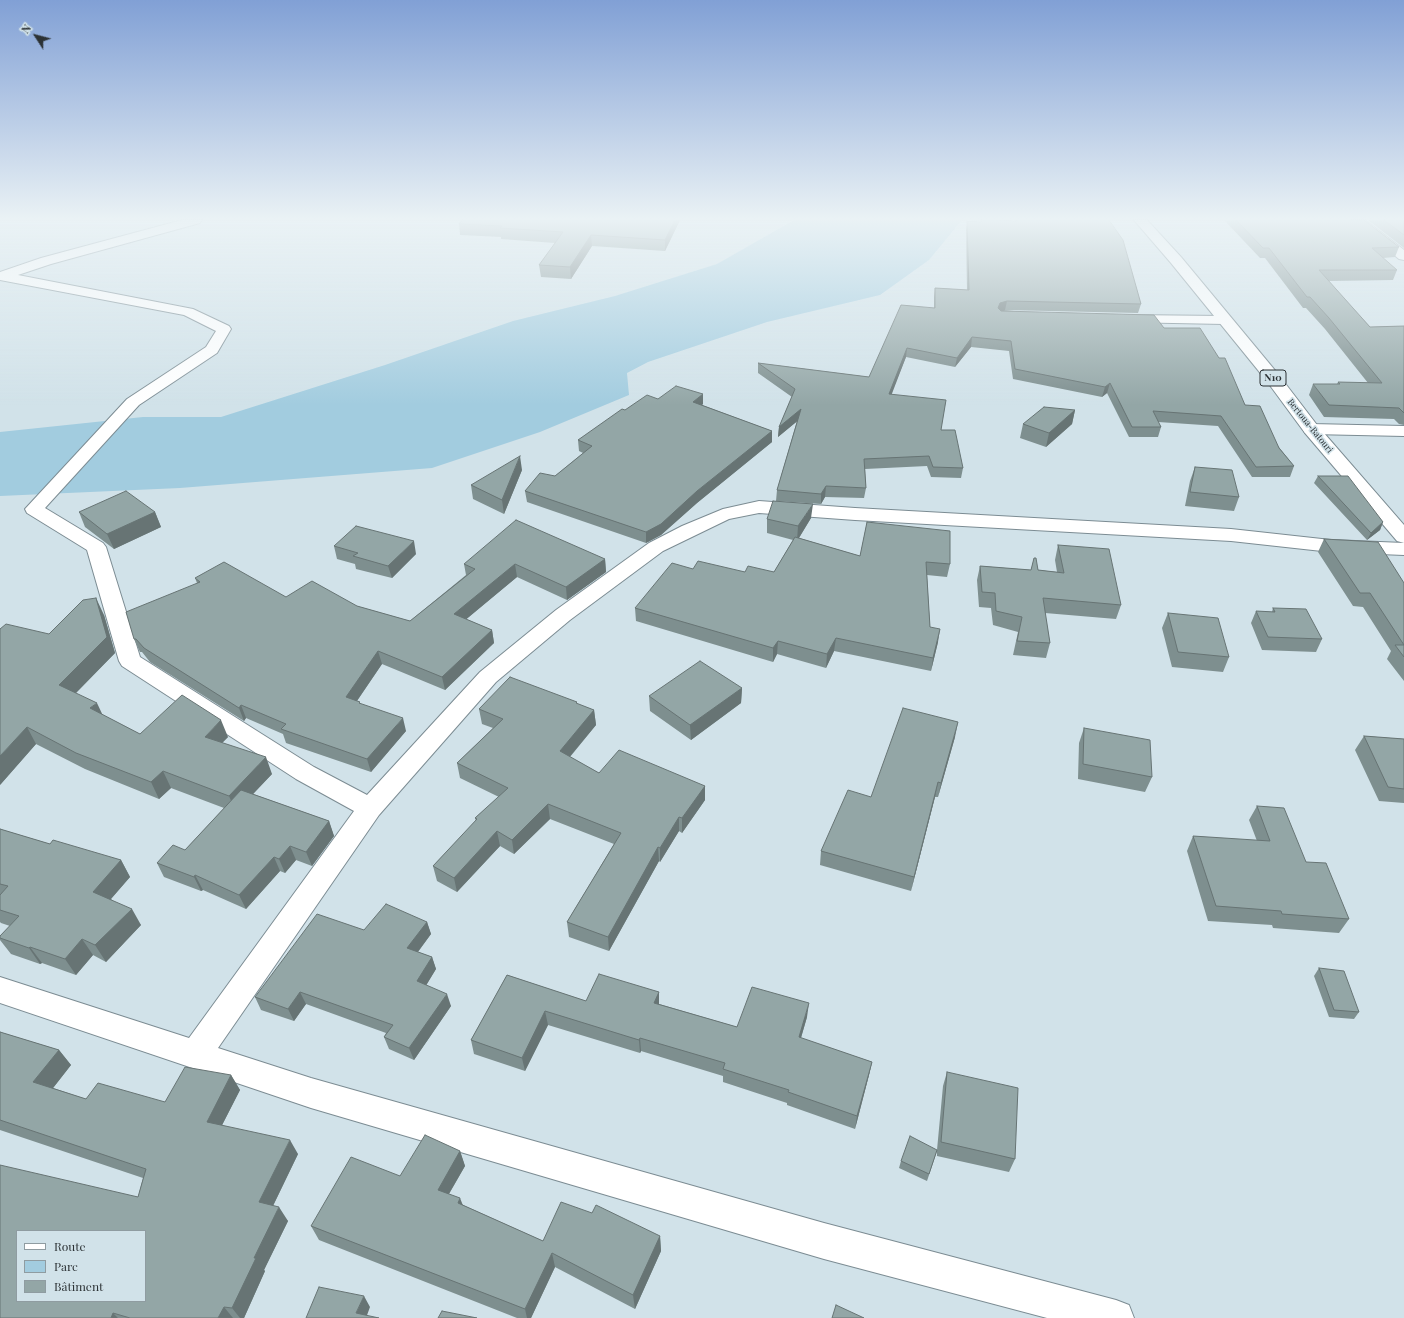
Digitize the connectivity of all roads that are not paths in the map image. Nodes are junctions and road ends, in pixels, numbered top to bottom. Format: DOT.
graph roads {
  1 [pos="29,282"];
  2 [pos="1193,282"];
  3 [pos="1113,319"];
  4 [pos="1224,320"];
  5 [pos="1311,429"];
  6 [pos="1404,431"];
  7 [pos="1404,537"];
  8 [pos="1404,549"];
  9 [pos="370,808"];
  10 [pos="0,990"];
  11 [pos="195,1055"];
  12 [pos="1116,1318"];
  1 -- 9 [label="main road"];
  2 -- 4 [label="main road, Bertoua-Batouri / N10"];
  3 -- 4 [label="main road"];
  4 -- 5 [label="main road, Bertoua-Batouri / N10"];
  5 -- 6 [label="main road"];
  5 -- 7 [label="main road, Bertoua-Batouri / N10"];
  8 -- 9 [label="main road"];
  9 -- 11 [label="main road"];
  10 -- 11 [label="main road"];
  11 -- 12 [label="main road"];
}
